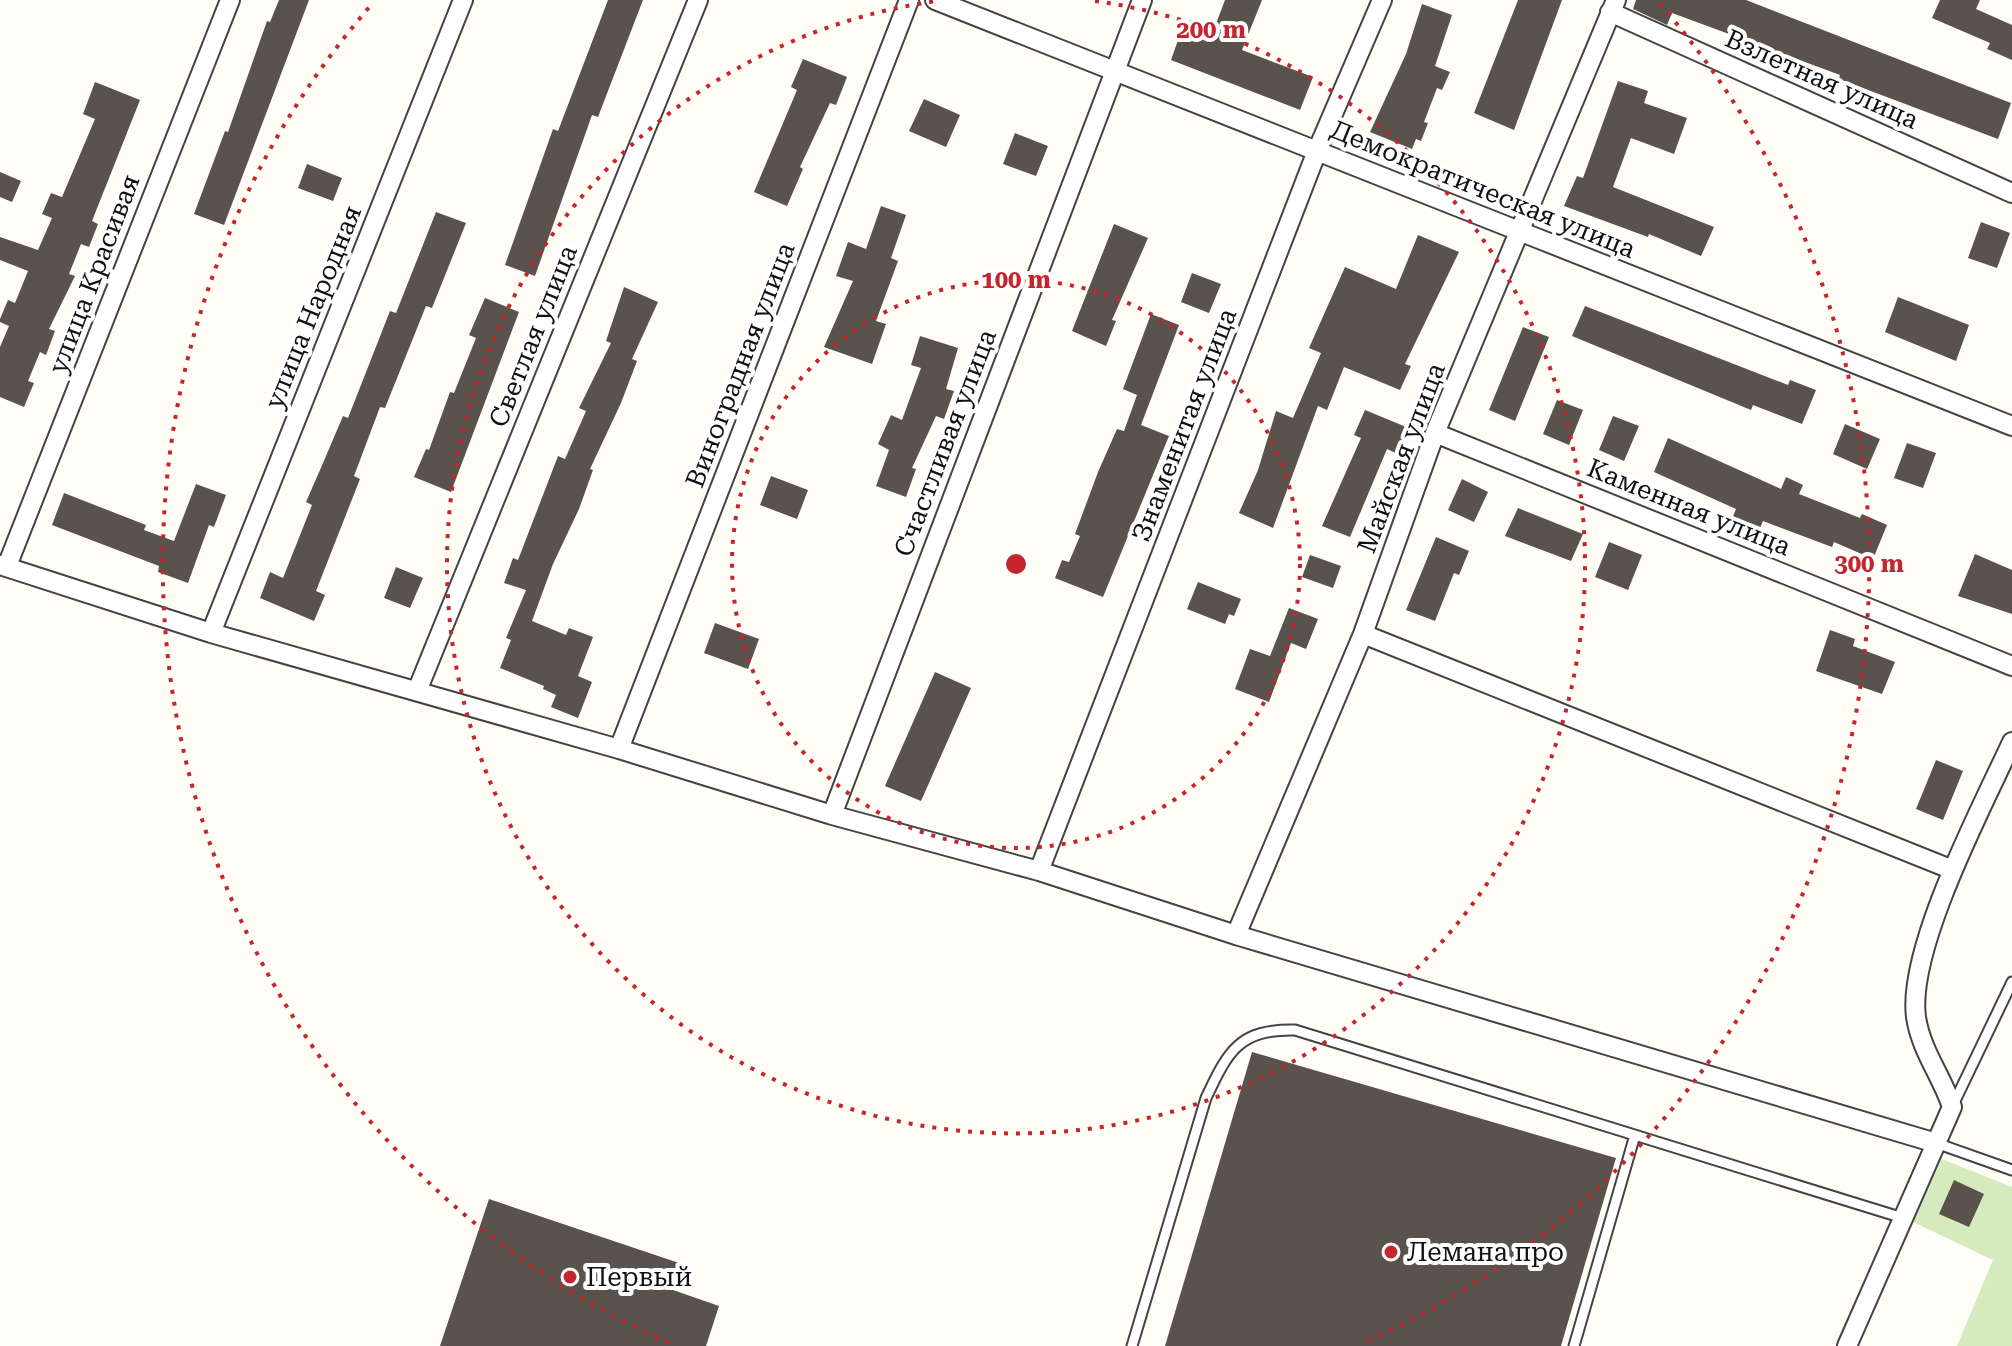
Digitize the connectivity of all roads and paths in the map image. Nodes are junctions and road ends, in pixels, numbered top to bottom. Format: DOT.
graph roads {
  1 [pos="230,0"];
  2 [pos="463,0"];
  3 [pos="698,0"];
  4 [pos="909,0"];
  5 [pos="935,0"];
  6 [pos="1142,0"];
  7 [pos="1382,0"];
  8 [pos="1613,6"];
  9 [pos="1114,71"];
  10 [pos="1317,151"];
  11 [pos="2012,193"];
  12 [pos="1519,231"];
  13 [pos="2012,426"];
  14 [pos="1435,433"];
  15 [pos="3,566"];
  16 [pos="211,633"];
  17 [pos="1363,634"];
  18 [pos="2012,666"];
  19 [pos="417,691"];
  20 [pos="2012,742"];
  21 [pos="619,749"];
  22 [pos="832,815"];
  23 [pos="1953,870"];
  24 [pos="1039,871"];
  25 [pos="1236,935"];
  26 [pos="2012,982"];
  27 [pos="1952,1107"];
  28 [pos="1635,1135"];
  29 [pos="1936,1143"];
  30 [pos="2012,1170"];
  31 [pos="1903,1218"];
  32 [pos="1132,1346"];
  33 [pos="1574,1346"];
  34 [pos="1847,1346"];
  1 -- 15 [label="street, улица Красивая"];
  2 -- 16 [label="street, улица Народная"];
  3 -- 19 [label="street, Светлая улица"];
  4 -- 21 [label="street, Виноградная улица"];
  5 -- 9 [label="street, Демократическая улица"];
  6 -- 9 [label="street, Счастливая улица"];
  7 -- 10 [label="street, Знаменитая улица"];
  8 -- 11 [label="street, Взлетная улица"];
  8 -- 12 [label="street, Майская улица"];
  9 -- 10 [label="street, Демократическая улица"];
  9 -- 22 [label="street, Счастливая улица"];
  10 -- 12 [label="street, Демократическая улица"];
  10 -- 24 [label="street, Знаменитая улица"];
  12 -- 13 [label="street, Демократическая улица"];
  12 -- 14 [label="street, Майская улица"];
  14 -- 17 [label="street, Майская улица"];
  14 -- 18 [label="street, Каменная улица"];
  15 -- 16 [label="street"];
  16 -- 19 [label="street"];
  17 -- 23 [label="street"];
  17 -- 25 [label="street, Майская улица"];
  19 -- 21 [label="street"];
  20 -- 23 [label="street"];
  21 -- 22 [label="street"];
  22 -- 24 [label="street"];
  23 -- 27 [label="street"];
  24 -- 25 [label="street"];
  25 -- 29 [label="street"];
  26 -- 27 [label="lane"];
  27 -- 29 [label="street"];
  28 -- 31 [label="lane"];
  28 -- 32 [label="lane"];
  28 -- 33 [label="lane"];
  29 -- 30 [label="lane"];
  29 -- 31 [label="street"];
  31 -- 34 [label="street"];
}
